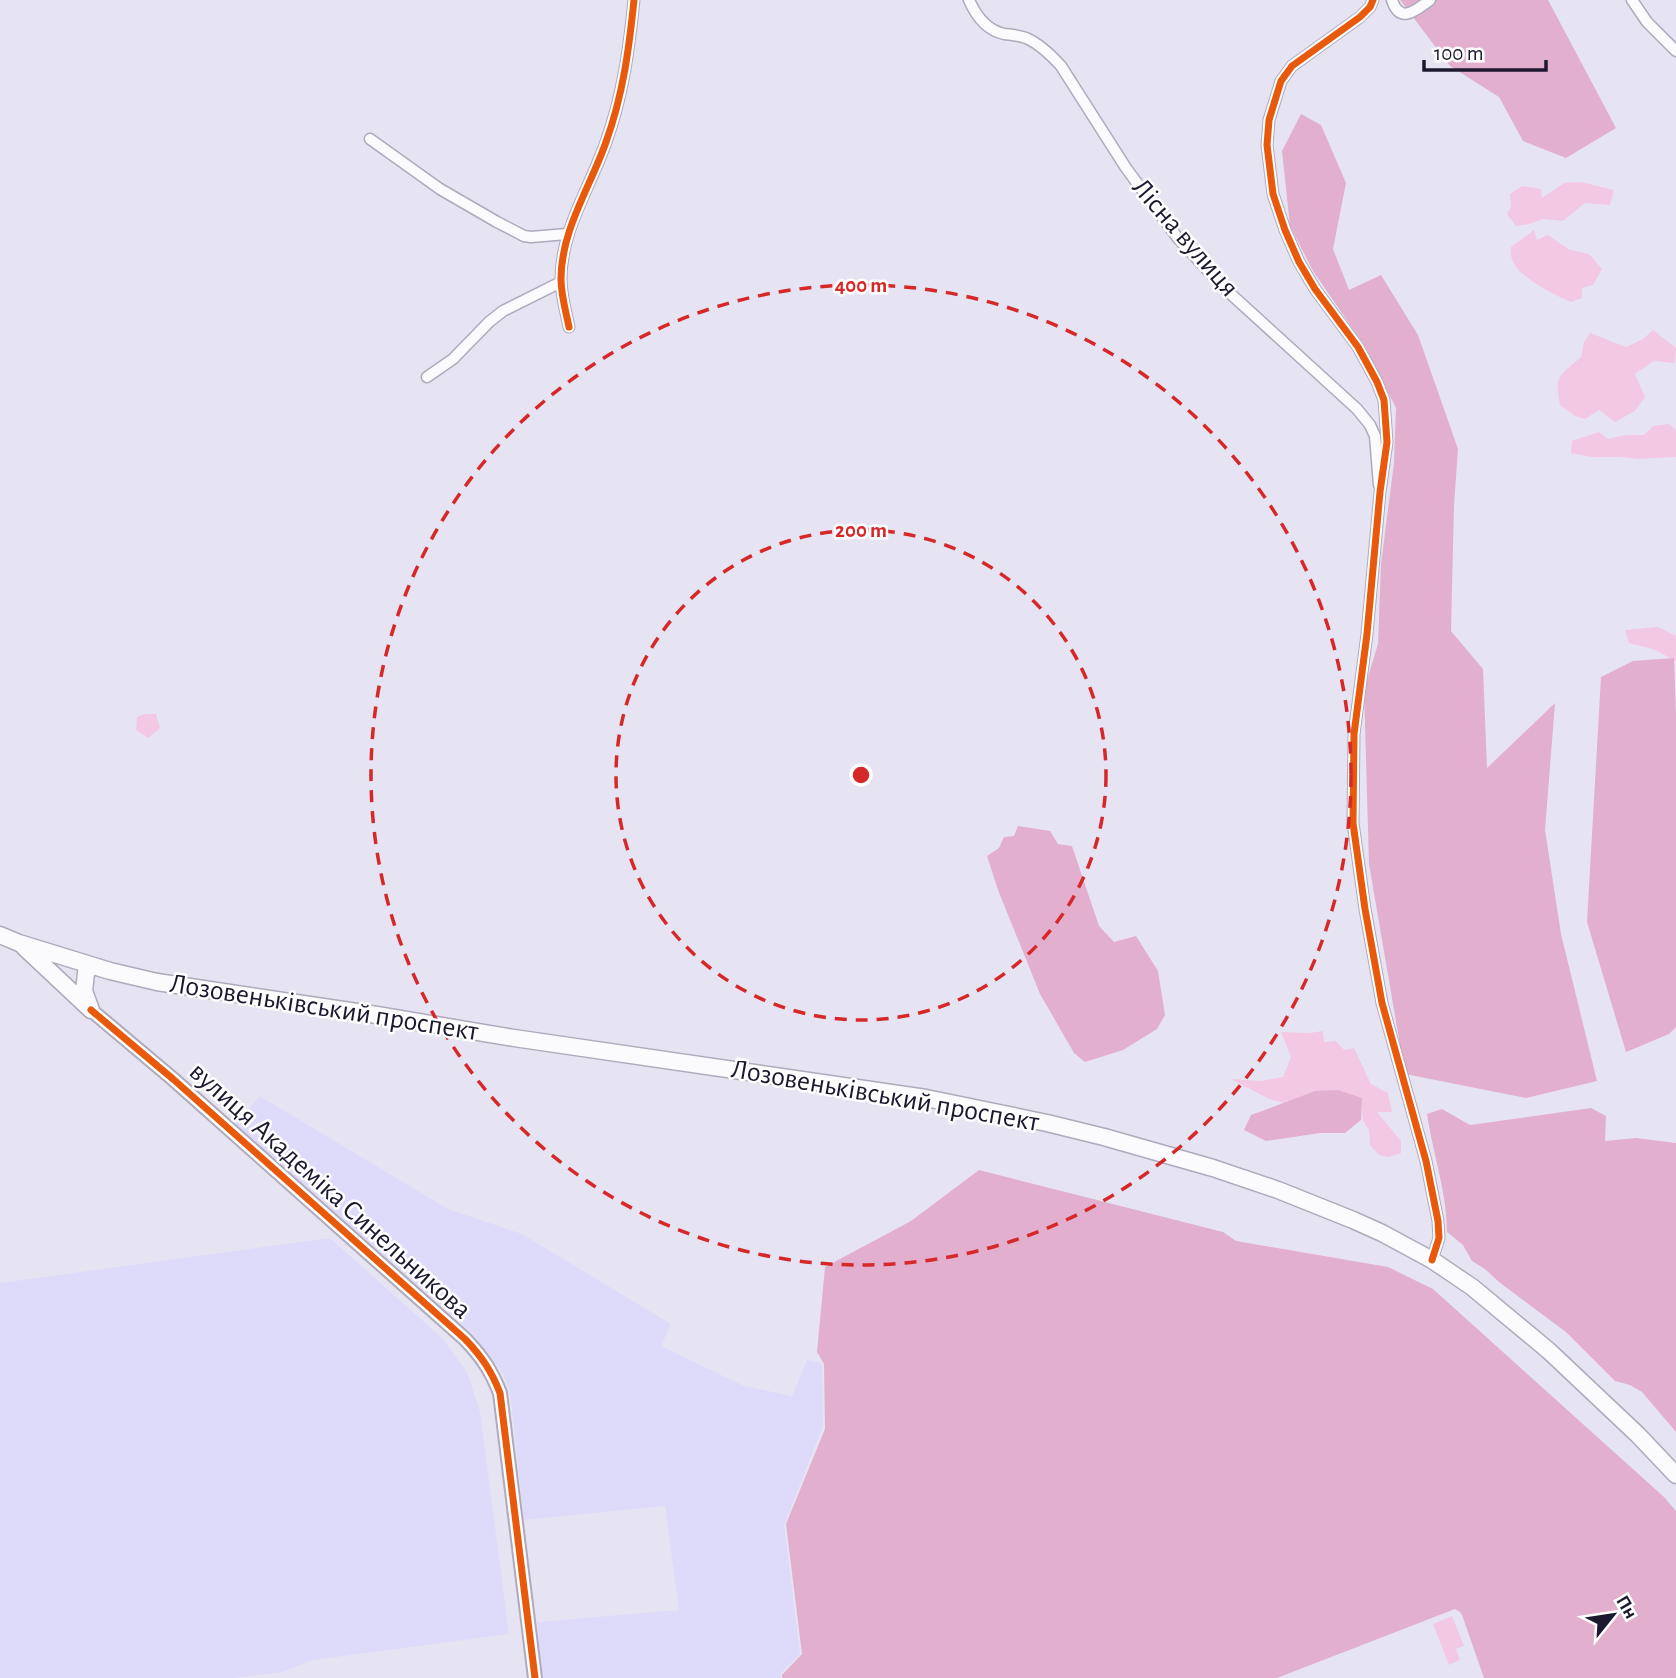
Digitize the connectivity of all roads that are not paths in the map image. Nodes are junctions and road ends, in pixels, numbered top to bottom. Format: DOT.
graph roads {
  1 [pos="634,0"];
  2 [pos="969,0"];
  3 [pos="1373,0"];
  4 [pos="1392,0"];
  5 [pos="1430,0"];
  6 [pos="1632,0"];
  7 [pos="1676,51"];
  8 [pos="370,139"];
  9 [pos="567,234"];
  10 [pos="561,282"];
  11 [pos="569,327"];
  12 [pos="427,377"];
  13 [pos="1380,492"];
  14 [pos="0,935"];
  15 [pos="19,943"];
  16 [pos="87,964"];
  17 [pos="110,971"];
  18 [pos="91,1010"];
  19 [pos="1432,1260"];
  20 [pos="1676,1475"];
  21 [pos="535,1678"];
  1 -- 9 [label="street"];
  2 -- 13 [label="street, Лісна вулиця"];
  3 -- 13 [label="street"];
  4 -- 5 [label="street"];
  6 -- 7 [label="street"];
  8 -- 9 [label="street"];
  9 -- 10 [label="street"];
  10 -- 11 [label="street"];
  10 -- 12 [label="street"];
  13 -- 19 [label="street"];
  14 -- 15 [label="highway, Лозовеньківський проспект"];
  15 -- 16 [label="highway, Лозовеньківський проспект"];
  15 -- 18 [label="highway"];
  16 -- 17 [label="highway, Лозовеньківський проспект"];
  16 -- 18 [label="highway"];
  17 -- 18 [label="highway"];
  17 -- 19 [label="highway, Лозовеньківський проспект"];
  18 -- 21 [label="street, вулиця Академіка Синельникова"];
  19 -- 20 [label="highway, Лозовеньківський проспект"];
}
